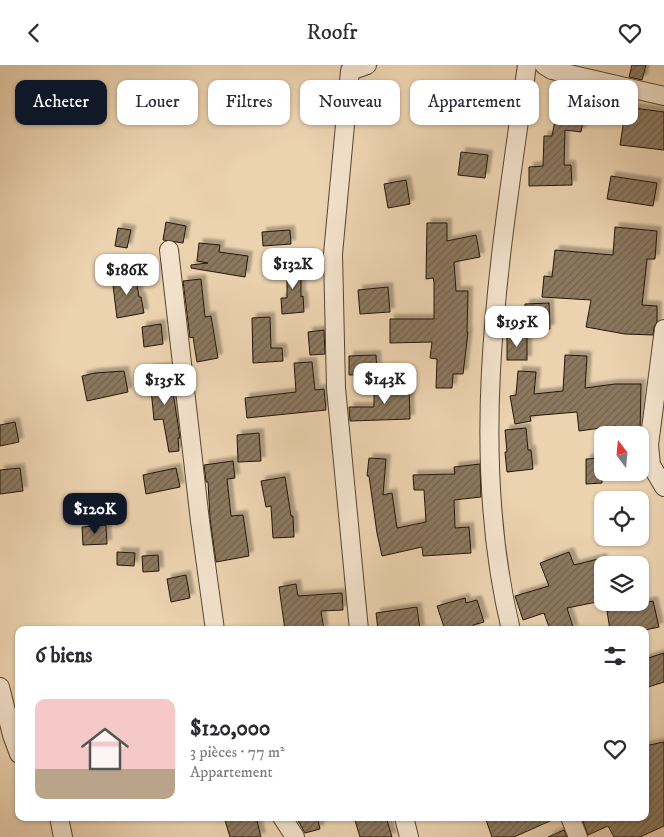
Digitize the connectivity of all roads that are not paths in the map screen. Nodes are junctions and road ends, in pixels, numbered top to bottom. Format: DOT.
graph roads {
  1 [pos="367,65"];
  2 [pos="527,65"];
  3 [pos="544,65"];
  4 [pos="664,96"];
  5 [pos="169,250"];
  6 [pos="664,329"];
  7 [pos="664,487"];
  8 [pos="214,626"];
  9 [pos="359,626"];
  10 [pos="510,626"];
  11 [pos="0,687"];
  12 [pos="15,743"];
  13 [pos="60,821"];
  14 [pos="285,821"];
  15 [pos="405,821"];
  16 [pos="572,821"];
  17 [pos="63,837"];
  18 [pos="295,837"];
  19 [pos="409,837"];
  20 [pos="578,837"];
  1 -- 9 [label="street"];
  2 -- 10 [label="street"];
  3 -- 4 [label="street"];
  5 -- 8 [label="street"];
  6 -- 7 [label="street"];
  11 -- 12 [label="street"];
  13 -- 17 [label="street"];
  14 -- 18 [label="street"];
  15 -- 19 [label="street"];
  16 -- 20 [label="street"];
}
